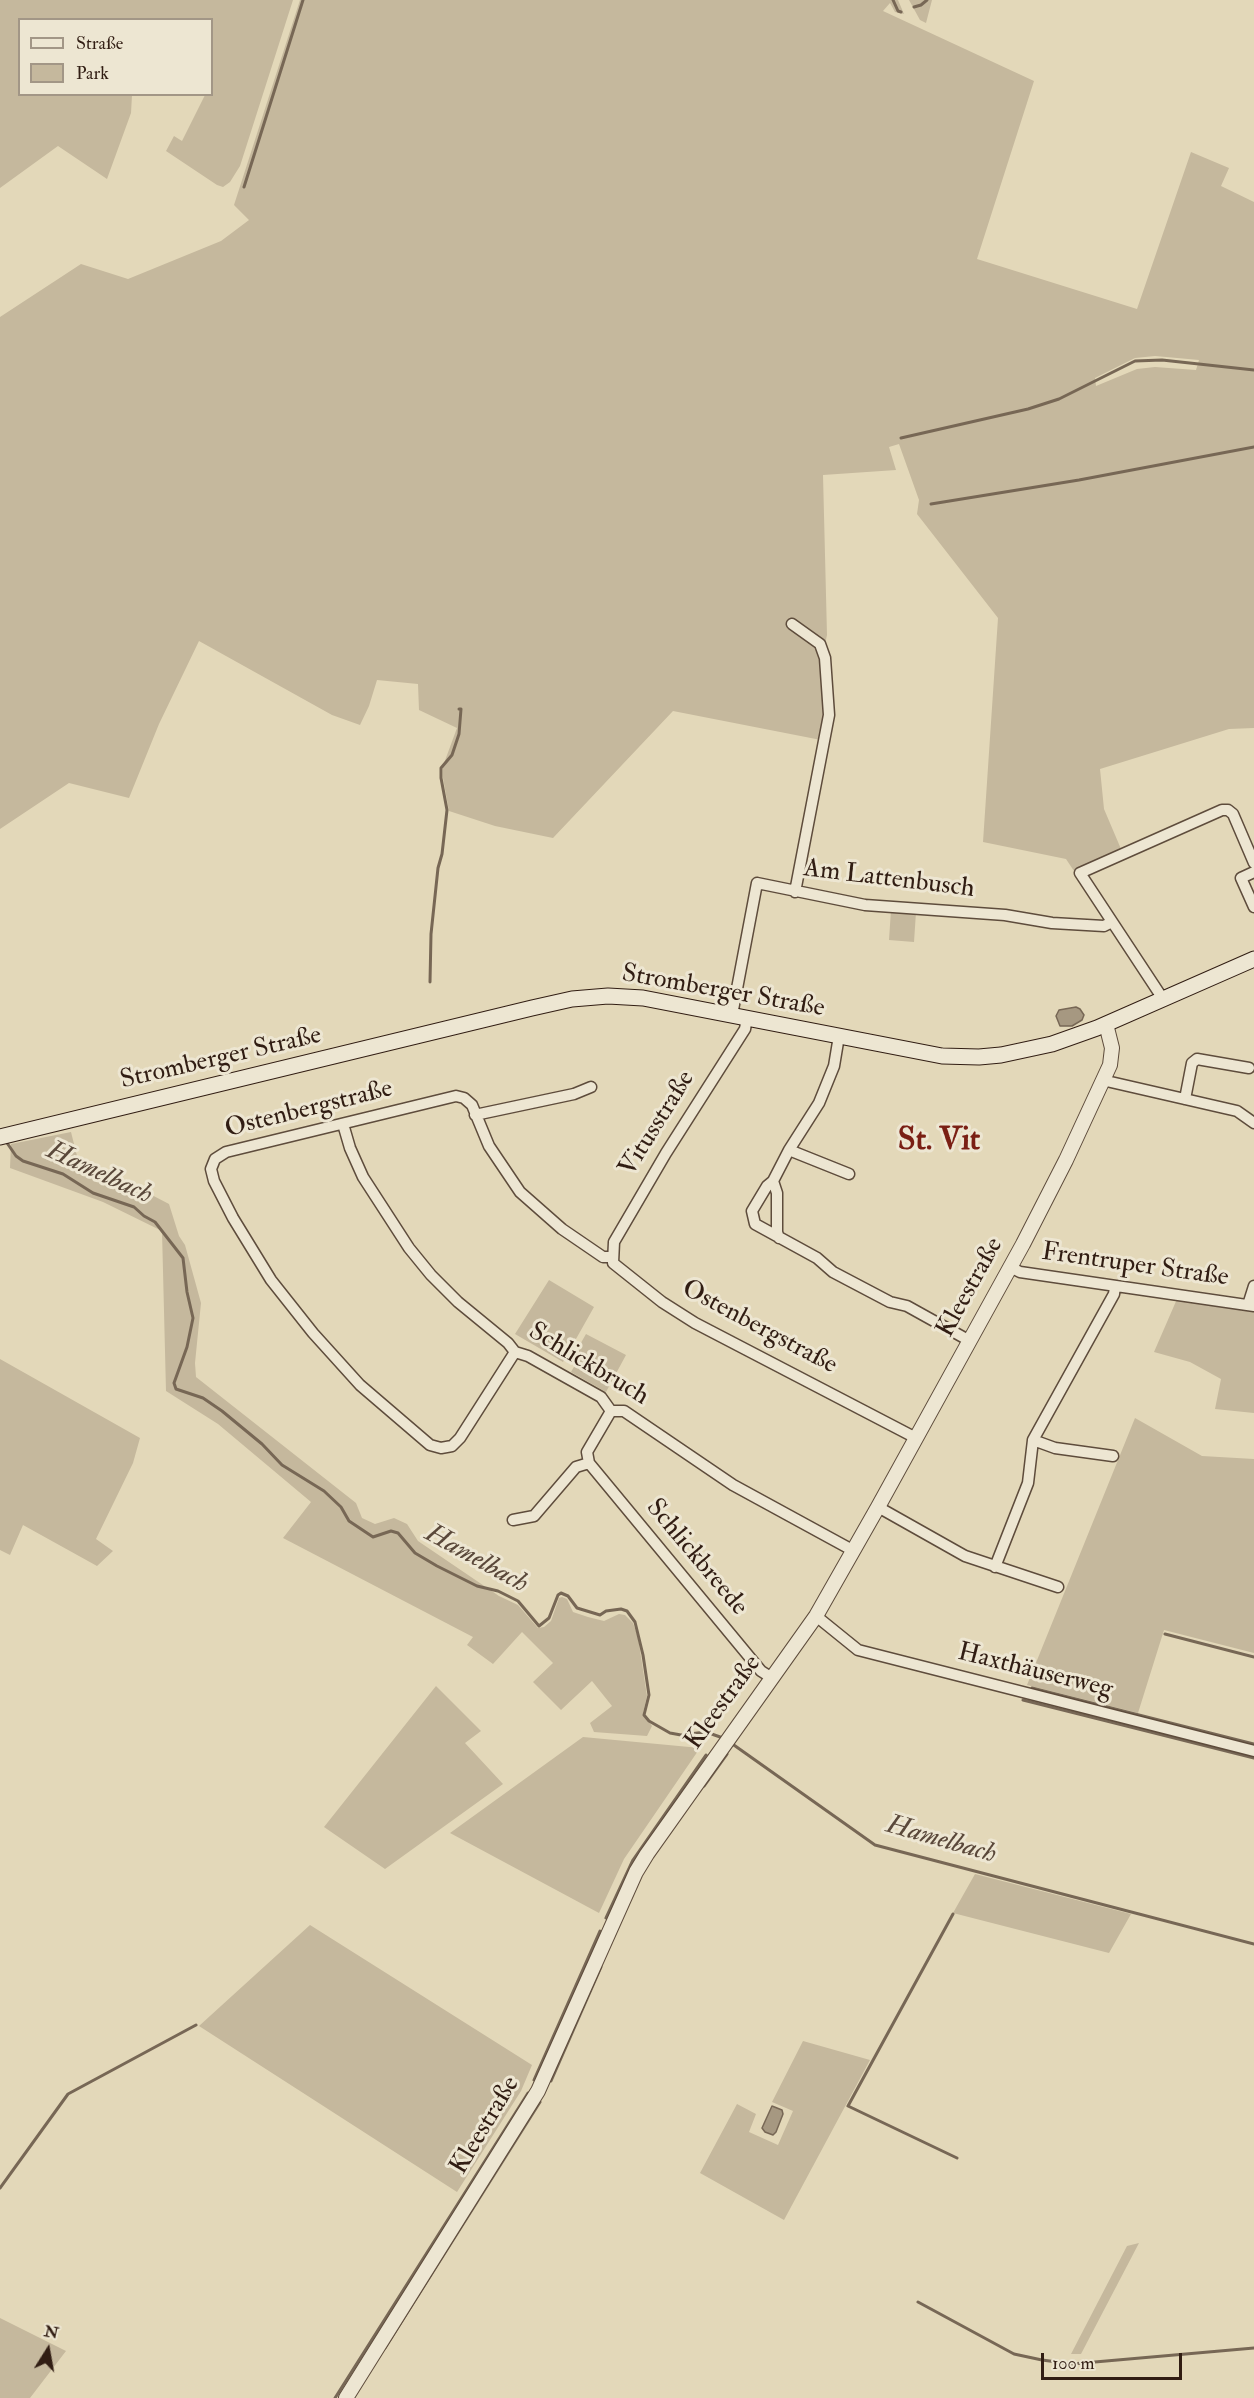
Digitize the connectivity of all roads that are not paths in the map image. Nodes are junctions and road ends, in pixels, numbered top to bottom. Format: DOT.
graph roads {
  1 [pos="792,624"];
  2 [pos="1254,862"];
  3 [pos="1254,872"];
  4 [pos="795,892"];
  5 [pos="1254,907"];
  6 [pos="1112,922"];
  7 [pos="1254,959"];
  8 [pos="1163,999"];
  9 [pos="740,1016"];
  10 [pos="1106,1024"];
  11 [pos="839,1036"];
  12 [pos="1249,1068"];
  13 [pos="1102,1080"];
  14 [pos="591,1088"];
  15 [pos="1185,1100"];
  16 [pos="475,1115"];
  17 [pos="1254,1123"];
  18 [pos="343,1124"];
  19 [pos="7,1136"];
  20 [pos="789,1150"];
  21 [pos="849,1174"];
  22 [pos="773,1182"];
  23 [pos="779,1238"];
  24 [pos="612,1257"];
  25 [pos="1010,1267"];
  26 [pos="1115,1286"];
  27 [pos="1254,1286"];
  28 [pos="1251,1305"];
  29 [pos="970,1341"];
  30 [pos="515,1352"];
  31 [pos="611,1411"];
  32 [pos="916,1438"];
  33 [pos="1033,1440"];
  34 [pos="1113,1456"];
  35 [pos="589,1463"];
  36 [pos="878,1507"];
  37 [pos="513,1520"];
  38 [pos="854,1551"];
  39 [pos="995,1567"];
  40 [pos="1058,1587"];
  41 [pos="816,1616"];
  42 [pos="772,1678"];
  43 [pos="1254,1751"];
  44 [pos="346,2398"];
  1 -- 4 [label="street"];
  2 -- 6 [label="street"];
  3 -- 5 [label="street"];
  4 -- 6 [label="street, Am Lattenbusch"];
  4 -- 9 [label="street, Am Lattenbusch"];
  6 -- 8 [label="street"];
  7 -- 8 [label="main road, Stromberger Straße"];
  8 -- 10 [label="main road, Stromberger Straße"];
  9 -- 11 [label="main road, Stromberger Straße"];
  9 -- 19 [label="main road, Stromberger Straße"];
  9 -- 24 [label="street, Vitusstraße"];
  10 -- 11 [label="main road, Stromberger Straße"];
  10 -- 13 [label="street, Kleestraße"];
  11 -- 20 [label="street"];
  12 -- 15 [label="street"];
  13 -- 15 [label="street"];
  13 -- 25 [label="street, Kleestraße"];
  14 -- 16 [label="street"];
  15 -- 17 [label="street"];
  16 -- 18 [label="street, Ostenbergstraße"];
  16 -- 24 [label="street, Ostenbergstraße"];
  18 -- 30 [label="street, Schlickbruch"];
  18 -- 30 [label="street, Ostenbergstraße"];
  20 -- 21 [label="street"];
  20 -- 22 [label="street"];
  22 -- 23 [label="street"];
  22 -- 23 [label="street"];
  23 -- 29 [label="street"];
  24 -- 32 [label="street, Ostenbergstraße"];
  25 -- 26 [label="street, Frentruper Straße"];
  25 -- 29 [label="street, Kleestraße"];
  26 -- 28 [label="street, Frentruper Straße"];
  26 -- 33 [label="street"];
  27 -- 28 [label="street"];
  29 -- 32 [label="street, Kleestraße"];
  30 -- 31 [label="street, Schlickbruch"];
  31 -- 35 [label="street"];
  31 -- 38 [label="street, Schlickbruch"];
  32 -- 36 [label="street, Kleestraße"];
  33 -- 34 [label="street"];
  33 -- 39 [label="street"];
  35 -- 37 [label="street"];
  35 -- 42 [label="street, Schlickbreede"];
  36 -- 38 [label="street, Kleestraße"];
  36 -- 39 [label="street"];
  38 -- 41 [label="street, Kleestraße"];
  39 -- 40 [label="street"];
  41 -- 42 [label="street, Kleestraße"];
  41 -- 43 [label="street, Haxthäuserweg"];
  42 -- 44 [label="street, Kleestraße"];
}
